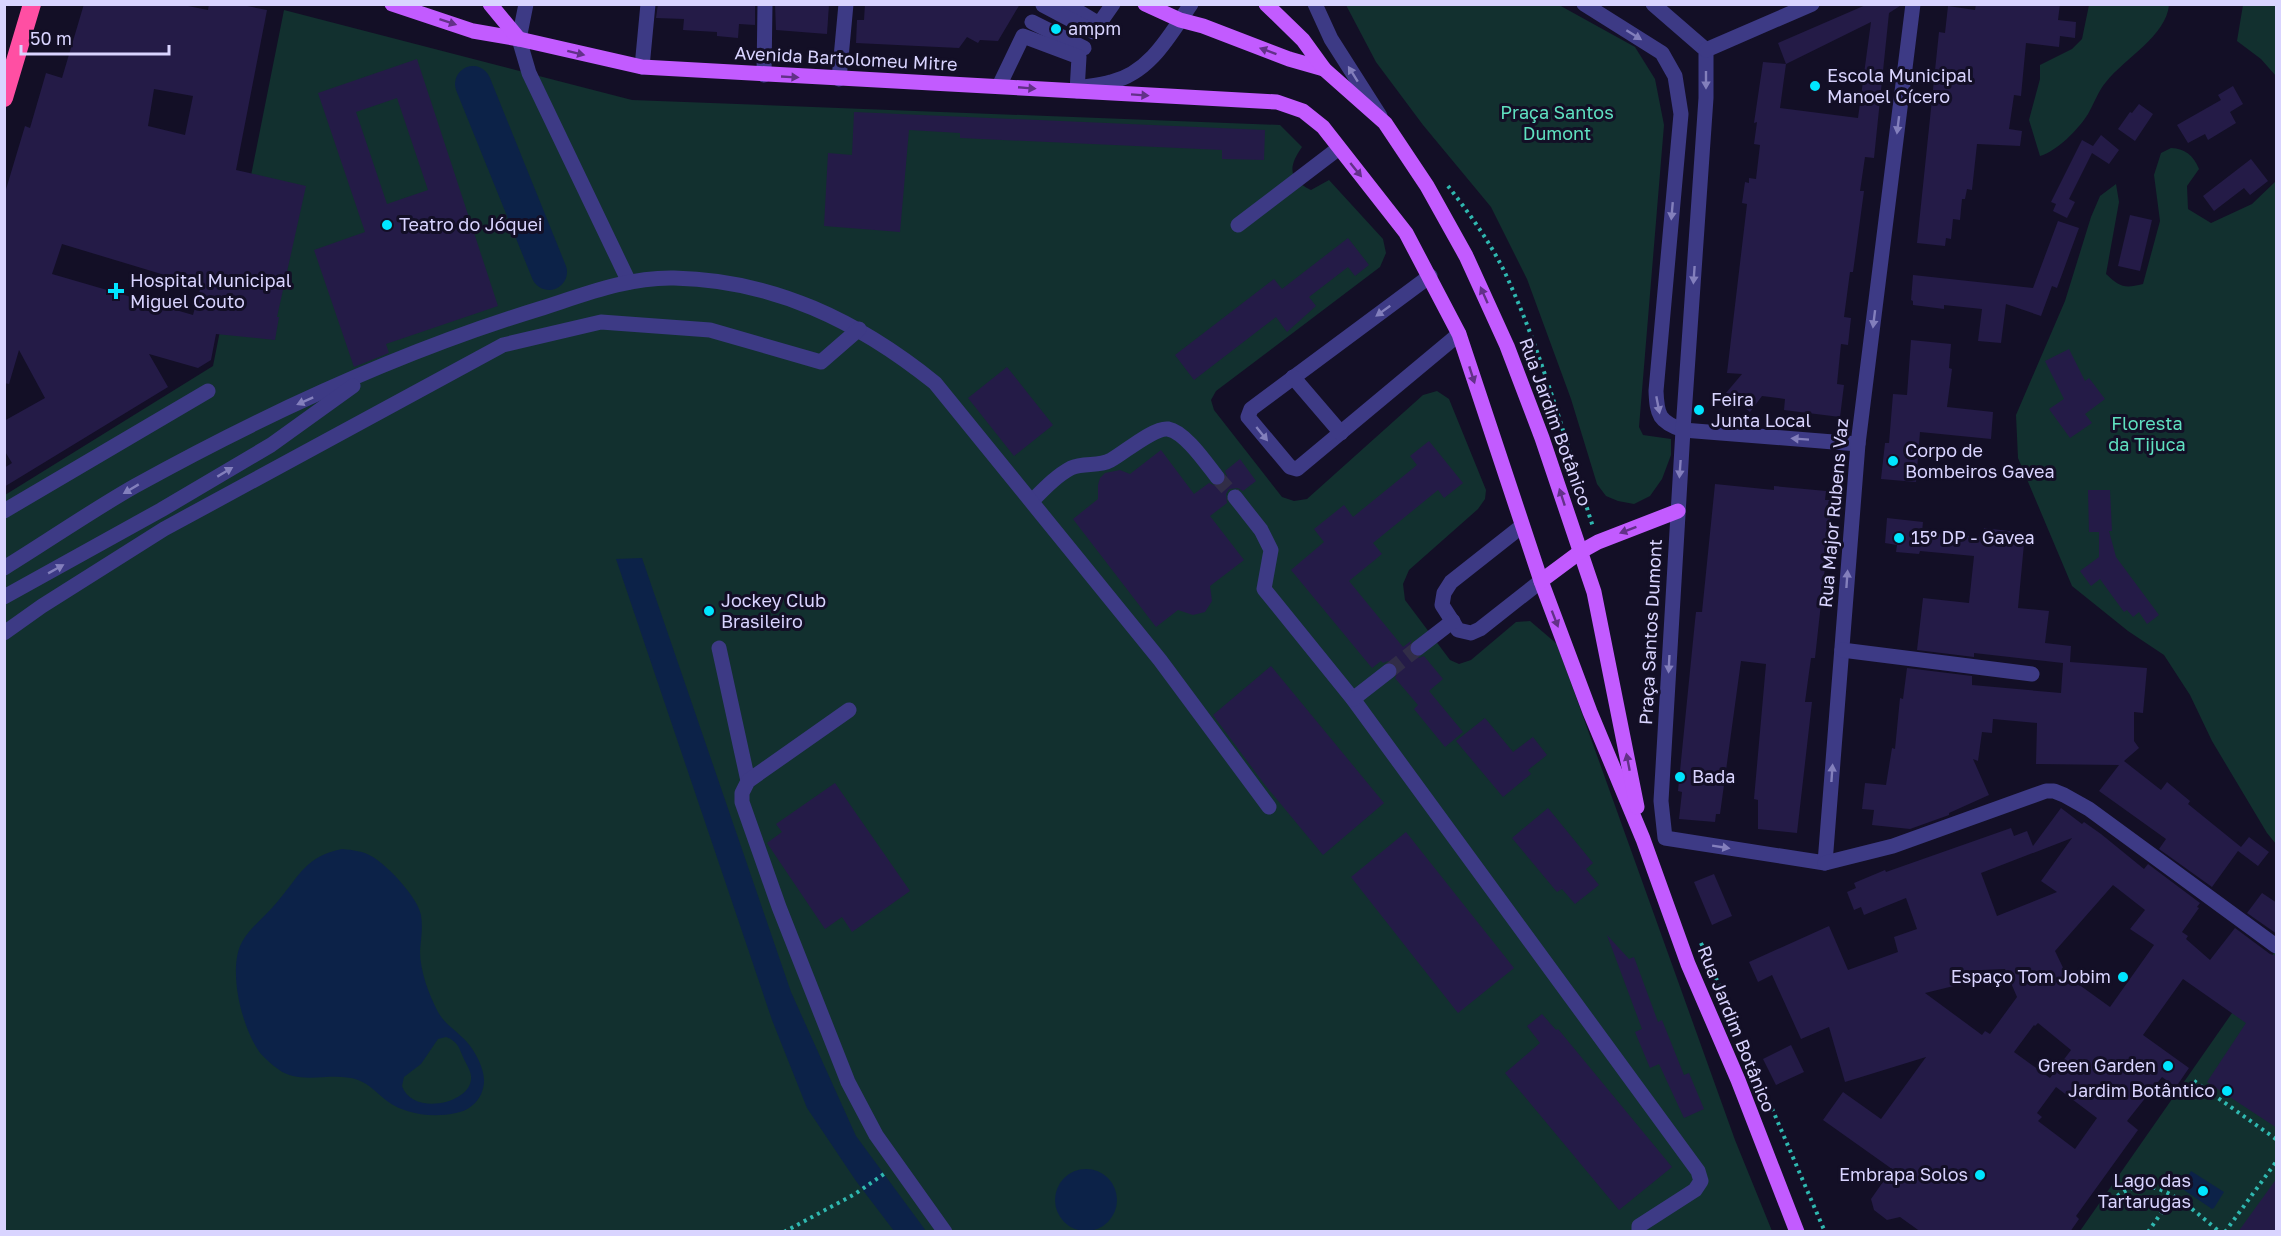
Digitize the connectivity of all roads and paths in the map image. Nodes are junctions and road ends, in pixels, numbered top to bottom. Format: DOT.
graph roads {
  1 [pos="32,4"];
  2 [pos="392,4"];
  3 [pos="490,4"];
  4 [pos="526,4"];
  5 [pos="648,4"];
  6 [pos="765,4"];
  7 [pos="846,4"];
  8 [pos="1066,4"];
  9 [pos="1113,4"];
  10 [pos="1145,4"];
  11 [pos="1191,4"];
  12 [pos="1266,4"];
  13 [pos="1315,4"];
  14 [pos="1584,4"];
  15 [pos="1653,4"];
  16 [pos="1812,4"];
  17 [pos="1913,4"];
  18 [pos="1043,5"];
  19 [pos="1180,20"];
  20 [pos="1032,22"];
  21 [pos="1096,28"];
  22 [pos="1023,36"];
  23 [pos="519,39"];
  24 [pos="1706,50"];
  25 [pos="1082,53"];
  26 [pos="642,67"];
  27 [pos="1323,69"];
  28 [pos="764,75"];
  29 [pos="839,79"];
  30 [pos="999,86"];
  31 [pos="1077,90"];
  32 [pos="4,98"];
  33 [pos="1304,111"];
  34 [pos="1385,123"];
  35 [pos="1339,148"];
  36 [pos="1238,225"];
  37 [pos="1430,276"];
  38 [pos="629,282"];
  39 [pos="859,330"];
  40 [pos="1459,334"];
  41 [pos="377,369"];
  42 [pos="1293,377"];
  43 [pos="208,391"];
  44 [pos="1683,430"];
  45 [pos="1341,434"];
  46 [pos="1858,444"];
  47 [pos="1217,477"];
  48 [pos="1235,497"];
  49 [pos="1032,501"];
  50 [pos="1677,511"];
  51 [pos="4,512"];
  52 [pos="1522,526"];
  53 [pos="1580,552"];
  54 [pos="4,568"];
  55 [pos="1541,581"];
  56 [pos="4,597"];
  57 [pos="1453,621"];
  58 [pos="4,633"];
  59 [pos="719,648"];
  60 [pos="1418,648"];
  61 [pos="1842,650"];
  62 [pos="1389,671"];
  63 [pos="2032,674"];
  64 [pos="1353,699"];
  65 [pos="849,710"];
  66 [pos="748,781"];
  67 [pos="1269,807"];
  68 [pos="1643,839"];
  69 [pos="1825,863"];
  70 [pos="2277,946"];
  71 [pos="2194,1081"];
  72 [pos="2277,1139"];
  73 [pos="2277,1162"];
  74 [pos="892,1168"];
  75 [pos="2173,1196"];
  76 [pos="2111,1200"];
  77 [pos="1635,1230"];
  78 [pos="784,1232"];
  79 [pos="945,1232"];
  80 [pos="1797,1232"];
  81 [pos="2148,1232"];
  82 [pos="2223,1232"];
  1 -- 32 [label="highway"];
  2 -- 23 [label="main road, Avenida Bartolomeu Mitre, one-way"];
  3 -- 23 [label="main road"];
  4 -- 23 [label="street"];
  5 -- 26 [label="street"];
  6 -- 28 [label="street"];
  7 -- 29 [label="street"];
  8 -- 21 [label="street"];
  9 -- 21 [label="street"];
  10 -- 19 [label="main road"];
  11 -- 19 [label="street"];
  12 -- 27 [label="main road"];
  34 -- 13 [label="street, one-way"];
  14 -- 44 [label="street, one-way"];
  15 -- 24 [label="street"];
  16 -- 24 [label="street"];
  17 -- 46 [label="street, Rua Major Rubens Vaz, one-way"];
  18 -- 20 [label="street"];
  18 -- 21 [label="street"];
  27 -- 19 [label="main road, one-way"];
  19 -- 31 [label="street"];
  20 -- 22 [label="street"];
  20 -- 25 [label="street"];
  21 -- 25 [label="street"];
  22 -- 25 [label="street"];
  22 -- 30 [label="street"];
  23 -- 26 [label="main road, Avenida Bartolomeu Mitre, one-way"];
  23 -- 38 [label="street"];
  24 -- 44 [label="street, Praça Santos Dumont, one-way"];
  25 -- 31 [label="street"];
  26 -- 28 [label="main road, Avenida Bartolomeu Mitre"];
  27 -- 34 [label="main road, Rua Jardim Botânico"];
  28 -- 29 [label="main road, Avenida Bartolomeu Mitre, one-way"];
  29 -- 30 [label="main road, Avenida Bartolomeu Mitre"];
  30 -- 31 [label="main road, Avenida Bartolomeu Mitre, one-way"];
  31 -- 33 [label="main road, Avenida Bartolomeu Mitre, one-way"];
  33 -- 35 [label="main road, Rua Jardim Botânico"];
  53 -- 34 [label="main road, Rua Jardim Botânico, one-way"];
  35 -- 36 [label="street"];
  35 -- 37 [label="main road, Rua Jardim Botânico, one-way"];
  37 -- 40 [label="main road, Rua Jardim Botânico"];
  37 -- 42 [label="street, one-way"];
  38 -- 39 [label="street"];
  38 -- 41 [label="street"];
  39 -- 49 [label="street"];
  39 -- 58 [label="street"];
  40 -- 45 [label="street"];
  40 -- 52 [label="main road, Rua Jardim Botânico, one-way"];
  41 -- 54 [label="street, one-way"];
  56 -- 41 [label="street, one-way"];
  42 -- 45 [label="street"];
  42 -- 45 [label="street, one-way"];
  43 -- 51 [label="street"];
  46 -- 44 [label="street, one-way"];
  44 -- 50 [label="street, Praça Santos Dumont, one-way"];
  61 -- 46 [label="street, Rua Major Rubens Vaz, one-way"];
  47 -- 49 [label="street"];
  48 -- 64 [label="street"];
  49 -- 67 [label="street"];
  50 -- 53 [label="main road, one-way"];
  50 -- 69 [label="street, Praça Santos Dumont, one-way"];
  52 -- 55 [label="main road, Rua Jardim Botânico"];
  52 -- 57 [label="street"];
  53 -- 55 [label="main road"];
  68 -- 53 [label="main road, Rua Jardim Botânico, one-way"];
  55 -- 57 [label="street"];
  55 -- 68 [label="main road, Rua Jardim Botânico, one-way"];
  57 -- 60 [label="street"];
  59 -- 66 [label="street"];
  61 -- 63 [label="street"];
  69 -- 61 [label="street, Rua Major Rubens Vaz, one-way"];
  62 -- 64 [label="street"];
  64 -- 77 [label="street"];
  65 -- 66 [label="street"];
  66 -- 79 [label="street"];
  68 -- 80 [label="main road, Rua Jardim Botânico"];
  69 -- 70 [label="street"];
  71 -- 72 [label="path"];
  73 -- 82 [label="path"];
  74 -- 78 [label="path"];
  75 -- 76 [label="path"];
  75 -- 81 [label="path"];
  75 -- 82 [label="path"];
}
